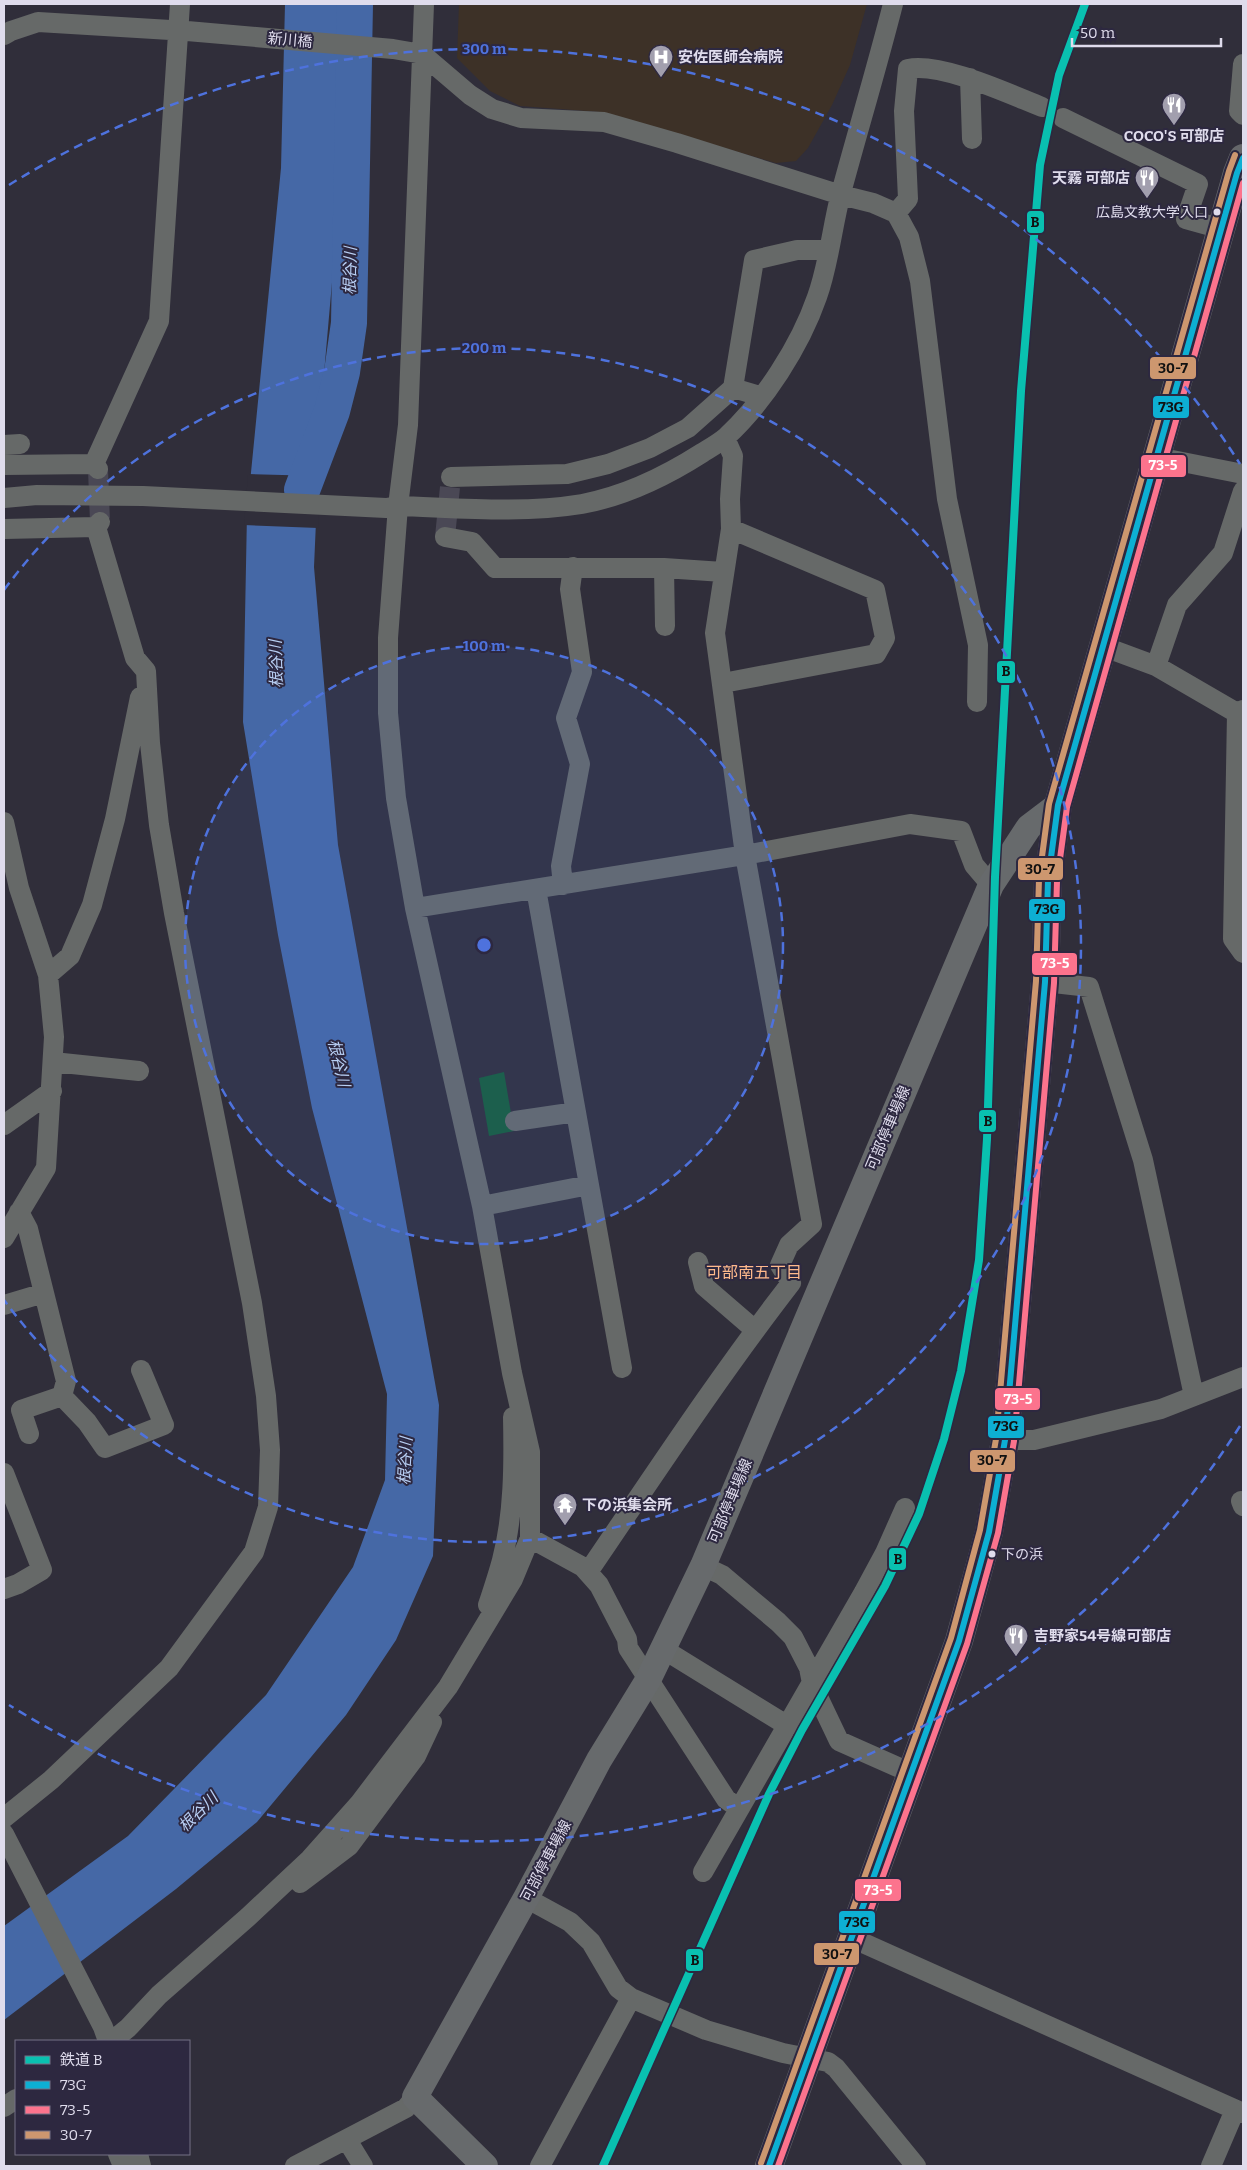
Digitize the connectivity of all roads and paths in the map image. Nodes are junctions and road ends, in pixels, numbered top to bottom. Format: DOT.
graph roads {
  1 [pos="180,4"];
  2 [pos="424,4"];
  3 [pos="893,4"];
  4 [pos="182,31"];
  5 [pos="4,35"];
  6 [pos="422,54"];
  7 [pos="1243,64"];
  8 [pos="970,78"];
  9 [pos="1042,107"];
  10 [pos="1243,115"];
  11 [pos="1063,118"];
  12 [pos="972,139"];
  13 [pos="1243,158"];
  14 [pos="841,195"];
  15 [pos="896,213"];
  16 [pos="1222,229"];
  17 [pos="828,250"];
  18 [pos="733,388"];
  19 [pos="760,396"];
  20 [pos="725,438"];
  21 [pos="1157,457"];
  22 [pos="4,465"];
  23 [pos="1243,474"];
  24 [pos="451,477"];
  25 [pos="1243,491"];
  26 [pos="4,498"];
  27 [pos="392,507"];
  28 [pos="4,529"];
  29 [pos="731,529"];
  30 [pos="445,537"];
  31 [pos="572,567"];
  32 [pos="664,568"];
  33 [pos="723,572"];
  34 [pos="665,626"];
  35 [pos="1102,646"];
  36 [pos="1156,666"];
  37 [pos="146,671"];
  38 [pos="723,683"];
  39 [pos="977,702"];
  40 [pos="1240,711"];
  41 [pos="1058,805"];
  42 [pos="4,822"];
  43 [pos="745,855"];
  44 [pos="563,885"];
  45 [pos="991,885"];
  46 [pos="536,890"];
  47 [pos="12,892"];
  48 [pos="415,908"];
  49 [pos="1243,953"];
  50 [pos="48,975"];
  51 [pos="1045,982"];
  52 [pos="54,1062"];
  53 [pos="139,1071"];
  54 [pos="52,1091"];
  55 [pos="576,1112"];
  56 [pos="515,1121"];
  57 [pos="4,1125"];
  58 [pos="589,1185"];
  59 [pos="482,1206"];
  60 [pos="19,1212"];
  61 [pos="4,1238"];
  62 [pos="698,1262"];
  63 [pos="44,1293"];
  64 [pos="4,1306"];
  65 [pos="755,1330"];
  66 [pos="622,1368"];
  67 [pos="141,1370"];
  68 [pos="512,1372"];
  69 [pos="1243,1376"];
  70 [pos="62,1396"];
  71 [pos="1194,1396"];
  72 [pos="29,1434"];
  73 [pos="1005,1440"];
  74 [pos="4,1473"];
  75 [pos="905,1508"];
  76 [pos="530,1538"];
  77 [pos="703,1566"];
  78 [pos="588,1572"];
  79 [pos="4,1589"];
  80 [pos="478,1639"];
  81 [pos="657,1663"];
  82 [pos="812,1683"];
  83 [pos="788,1726"];
  84 [pos="910,1772"];
  85 [pos="738,1808"];
  86 [pos="4,1818"];
  87 [pos="4,1834"];
  88 [pos="703,1872"];
  89 [pos="526,1898"];
  90 [pos="852,1938"];
  91 [pos="631,1998"];
  92 [pos="108,2037"];
  93 [pos="808,2057"];
  94 [pos="414,2097"];
  95 [pos="15,2100"];
  96 [pos="4,2107"];
  97 [pos="1239,2112"];
  98 [pos="347,2140"];
  99 [pos="295,2166"];
  100 [pos="363,2166"];
  101 [pos="485,2166"];
  102 [pos="540,2166"];
  103 [pos="769,2166"];
  104 [pos="916,2166"];
  105 [pos="1211,2166"];
  1 -- 4 [label="street"];
  2 -- 6 [label="street"];
  3 -- 14 [label="street"];
  4 -- 5 [label="street, 新川橋"];
  4 -- 6 [label="street, 新川橋"];
  4 -- 22 [label="street"];
  6 -- 14 [label="street"];
  6 -- 27 [label="street"];
  7 -- 10 [label="street"];
  8 -- 9 [label="street"];
  8 -- 12 [label="street"];
  8 -- 15 [label="street"];
  11 -- 16 [label="street"];
  13 -- 16 [label="highway"];
  14 -- 15 [label="street"];
  14 -- 17 [label="street"];
  15 -- 39 [label="street"];
  16 -- 21 [label="highway"];
  17 -- 18 [label="street"];
  17 -- 19 [label="street"];
  18 -- 19 [label="street"];
  18 -- 24 [label="street"];
  19 -- 20 [label="street"];
  20 -- 27 [label="street"];
  20 -- 29 [label="street"];
  21 -- 23 [label="street"];
  21 -- 35 [label="highway"];
  25 -- 36 [label="street"];
  26 -- 27 [label="street"];
  27 -- 48 [label="street"];
  28 -- 37 [label="street"];
  29 -- 33 [label="street"];
  29 -- 38 [label="street"];
  30 -- 31 [label="street"];
  31 -- 32 [label="street"];
  31 -- 44 [label="street"];
  32 -- 33 [label="street"];
  32 -- 34 [label="street"];
  33 -- 38 [label="street"];
  35 -- 36 [label="street"];
  35 -- 41 [label="highway"];
  36 -- 40 [label="street"];
  37 -- 50 [label="street"];
  37 -- 86 [label="street"];
  38 -- 43 [label="street"];
  40 -- 49 [label="street"];
  41 -- 45 [label="main road, 可部停車場線"];
  41 -- 51 [label="highway"];
  42 -- 47 [label="street"];
  43 -- 44 [label="street"];
  43 -- 45 [label="street"];
  43 -- 65 [label="street"];
  44 -- 46 [label="street"];
  45 -- 77 [label="main road, 可部停車場線"];
  46 -- 48 [label="street"];
  46 -- 55 [label="street"];
  47 -- 50 [label="street"];
  48 -- 59 [label="street"];
  50 -- 52 [label="street"];
  51 -- 71 [label="street"];
  51 -- 73 [label="highway"];
  52 -- 53 [label="street"];
  52 -- 54 [label="street"];
  54 -- 57 [label="street"];
  54 -- 60 [label="street"];
  55 -- 56 [label="street"];
  55 -- 58 [label="street"];
  58 -- 59 [label="street"];
  58 -- 66 [label="street"];
  59 -- 68 [label="street"];
  60 -- 61 [label="street"];
  60 -- 63 [label="street"];
  62 -- 65 [label="street"];
  63 -- 64 [label="street"];
  63 -- 70 [label="street"];
  65 -- 78 [label="street"];
  67 -- 70 [label="street"];
  68 -- 76 [label="street"];
  68 -- 80 [label="street"];
  69 -- 71 [label="street"];
  70 -- 72 [label="street"];
  71 -- 73 [label="street"];
  73 -- 84 [label="highway"];
  74 -- 79 [label="street"];
  75 -- 82 [label="street"];
  76 -- 78 [label="street"];
  76 -- 80 [label="street"];
  77 -- 81 [label="main road, 可部停車場線"];
  77 -- 82 [label="street"];
  78 -- 81 [label="street"];
  80 -- 92 [label="street"];
  81 -- 83 [label="street"];
  81 -- 85 [label="street"];
  81 -- 89 [label="main road, 可部停車場線"];
  82 -- 83 [label="street"];
  82 -- 84 [label="street"];
  83 -- 85 [label="street"];
  84 -- 90 [label="highway"];
  85 -- 88 [label="street"];
  87 -- 92 [label="street"];
  89 -- 91 [label="street"];
  89 -- 94 [label="main road, 可部停車場線"];
  90 -- 93 [label="highway"];
  90 -- 97 [label="street"];
  91 -- 93 [label="street"];
  91 -- 102 [label="street"];
  93 -- 103 [label="highway"];
  93 -- 104 [label="street"];
  94 -- 98 [label="street"];
  94 -- 101 [label="main road"];
  95 -- 96 [label="street"];
  97 -- 105 [label="street"];
  98 -- 99 [label="street"];
  98 -- 100 [label="street"];
}
